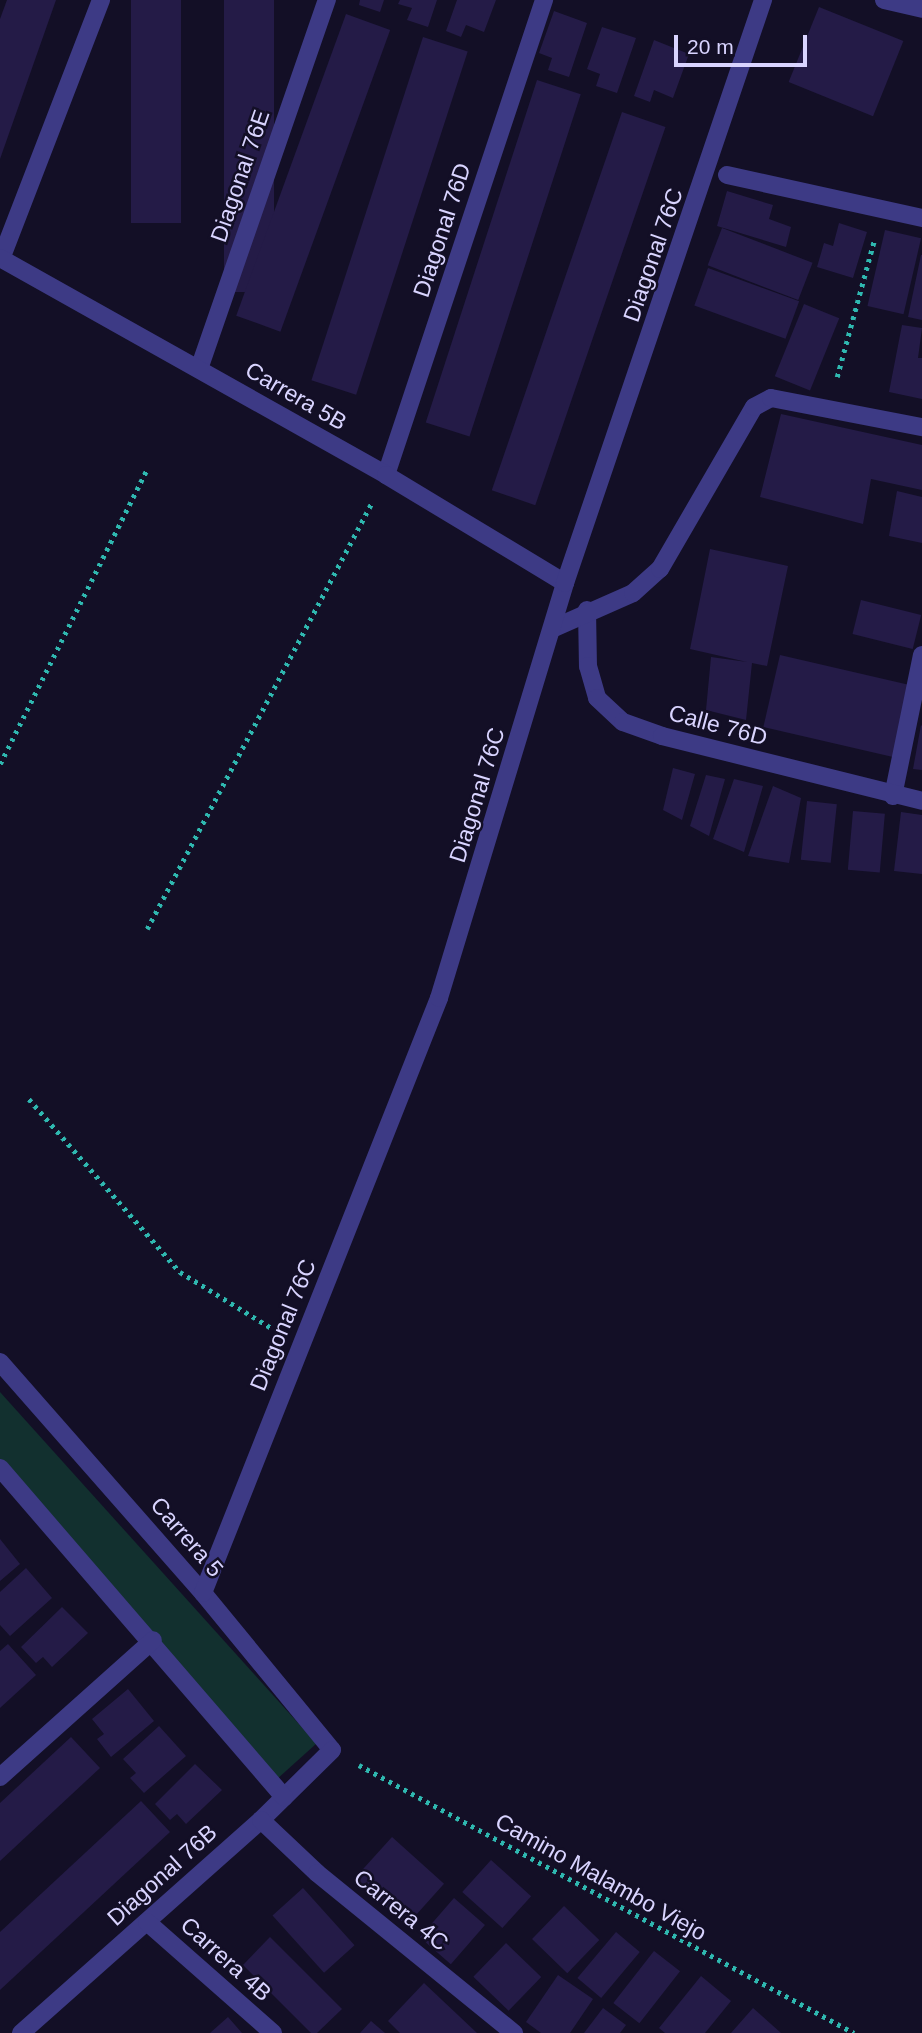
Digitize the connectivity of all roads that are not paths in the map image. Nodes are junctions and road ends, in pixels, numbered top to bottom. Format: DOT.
graph roads {
  1 [pos="101,0"];
  2 [pos="327,0"];
  3 [pos="544,0"];
  4 [pos="884,0"];
  5 [pos="757,2"];
  6 [pos="922,9"];
  7 [pos="727,175"];
  8 [pos="922,218"];
  9 [pos="0,258"];
  10 [pos="199,369"];
  11 [pos="922,427"];
  12 [pos="386,475"];
  13 [pos="565,583"];
  14 [pos="587,610"];
  15 [pos="554,628"];
  16 [pos="922,655"];
  17 [pos="892,796"];
  18 [pos="922,801"];
  19 [pos="0,1362"];
  20 [pos="0,1468"];
  21 [pos="14,1484"];
  22 [pos="0,1497"];
  23 [pos="203,1592"];
  24 [pos="153,1640"];
  25 [pos="332,1750"];
  26 [pos="0,1777"];
  27 [pos="284,1797"];
  28 [pos="261,1820"];
  29 [pos="147,1922"];
  30 [pos="21,2033"];
  31 [pos="273,2033"];
  32 [pos="514,2033"];
  1 -- 9 [label="street"];
  2 -- 10 [label="street, Diagonal 76E"];
  3 -- 12 [label="street, Diagonal 76D"];
  4 -- 6 [label="street"];
  5 -- 13 [label="street, Diagonal 76C"];
  7 -- 8 [label="street"];
  9 -- 10 [label="street, Carrera 5B"];
  10 -- 12 [label="street, Carrera 5B"];
  11 -- 14 [label="street"];
  12 -- 13 [label="street, Carrera 5B"];
  13 -- 15 [label="street, Diagonal 76C"];
  14 -- 15 [label="street"];
  14 -- 17 [label="street, Calle 76D"];
  15 -- 23 [label="street, Diagonal 76C"];
  16 -- 17 [label="street"];
  17 -- 18 [label="street, Calle 76D"];
  19 -- 23 [label="street, Carrera 5"];
  20 -- 21 [label="street"];
  21 -- 22 [label="street"];
  21 -- 24 [label="street"];
  23 -- 25 [label="street, Carrera 5"];
  24 -- 26 [label="street"];
  24 -- 27 [label="street"];
  25 -- 27 [label="street, Diagonal 76B"];
  27 -- 28 [label="street, Diagonal 76B"];
  28 -- 29 [label="street, Diagonal 76B"];
  28 -- 32 [label="street, Carrera 4C"];
  29 -- 30 [label="street, Diagonal 76B"];
  29 -- 31 [label="street, Carrera 4B"];
}
